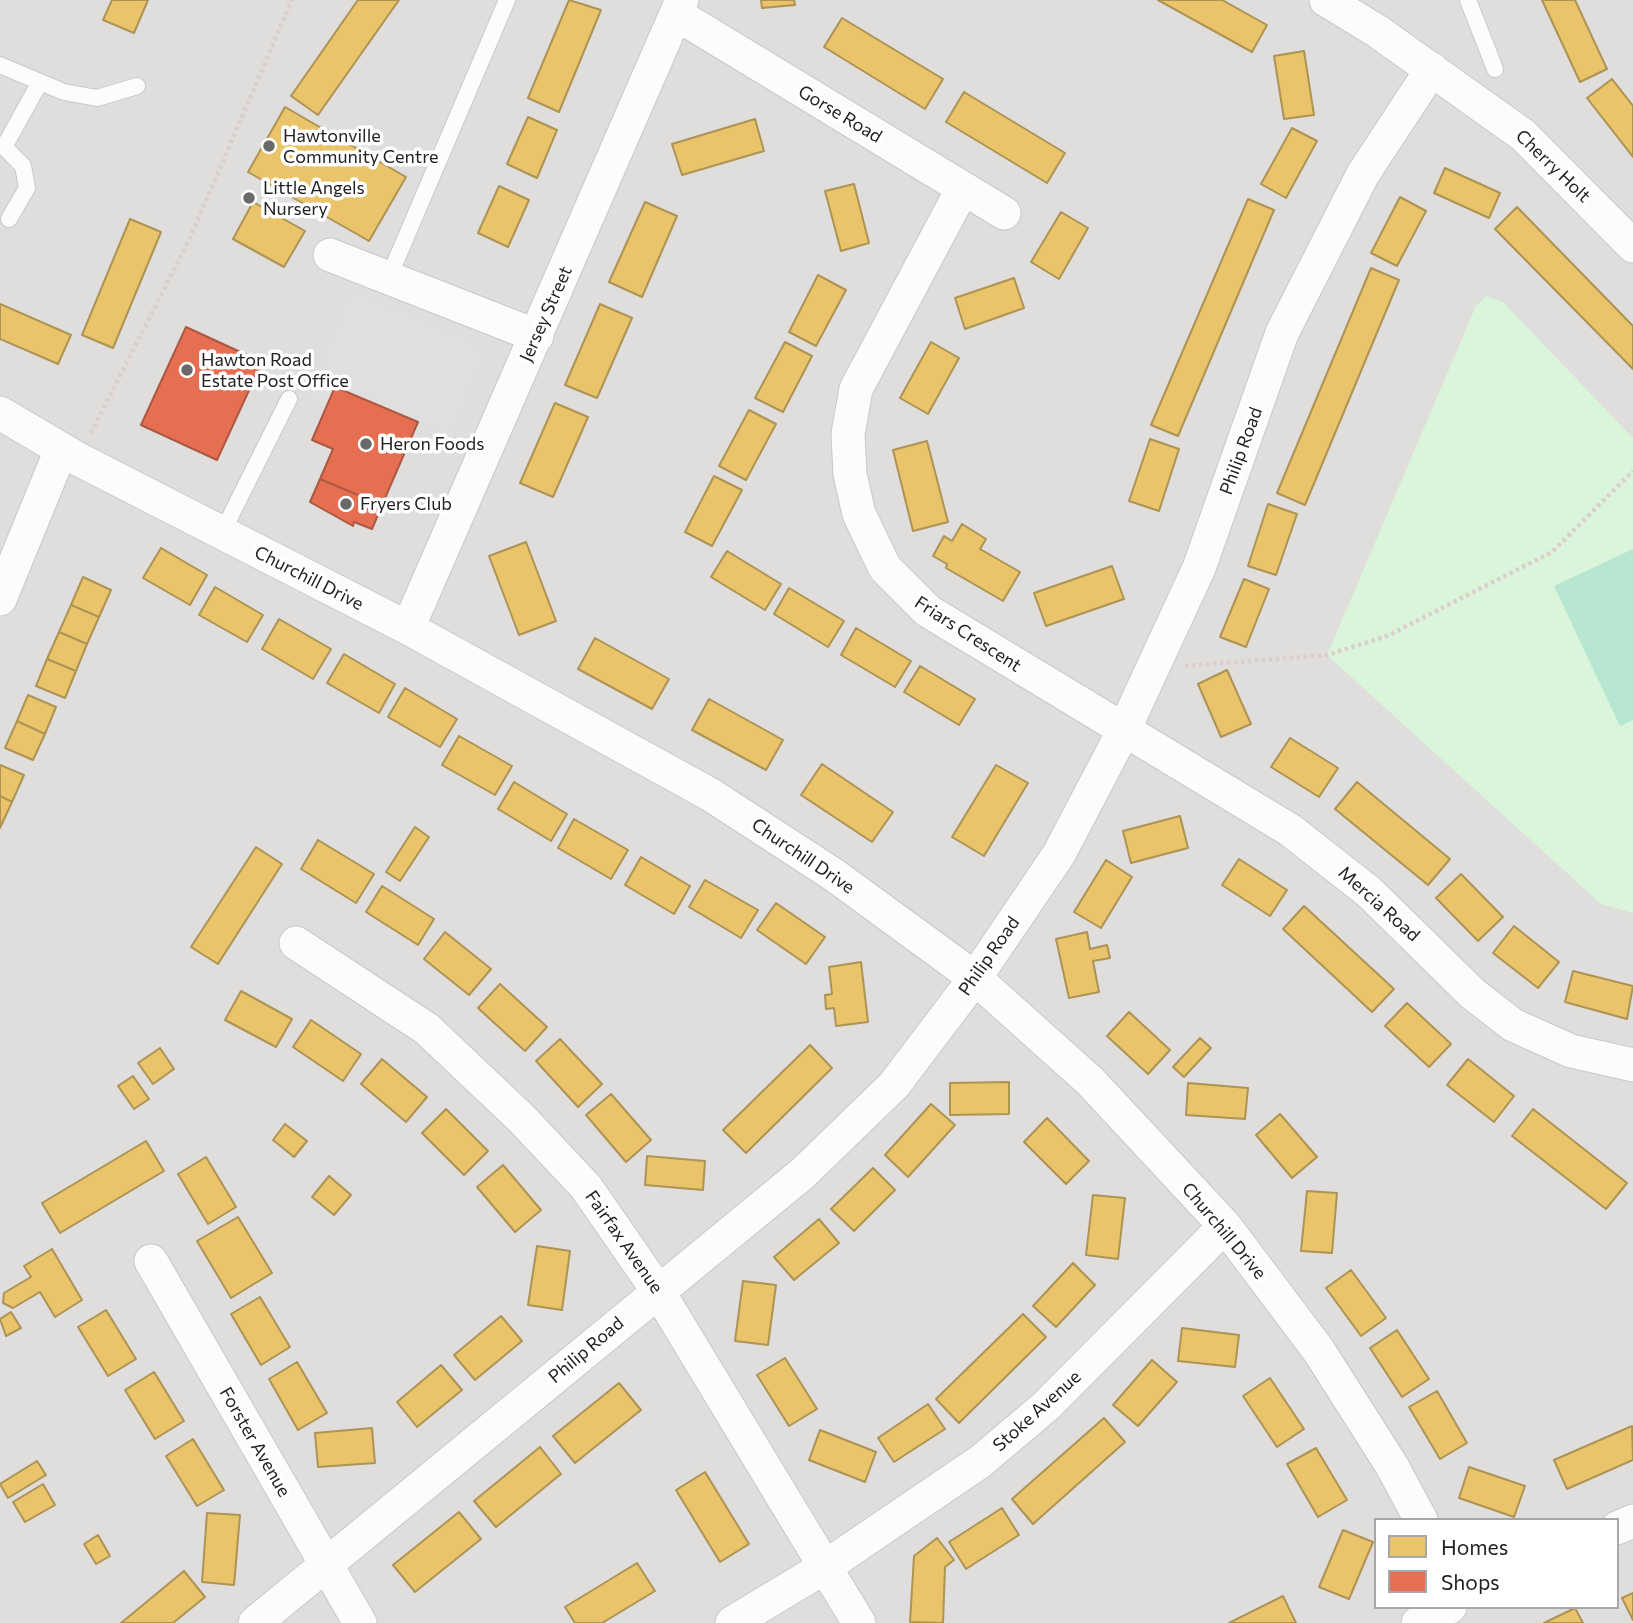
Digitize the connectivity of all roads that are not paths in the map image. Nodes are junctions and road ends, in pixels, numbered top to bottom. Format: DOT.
graph roads {
  1 [pos="506,0"];
  2 [pos="1326,0"];
  3 [pos="1468,0"];
  4 [pos="679,7"];
  5 [pos="0,65"];
  6 [pos="1432,69"];
  7 [pos="1495,69"];
  8 [pos="40,82"];
  9 [pos="138,86"];
  10 [pos="2,147"];
  11 [pos="963,188"];
  12 [pos="1004,213"];
  13 [pos="9,219"];
  14 [pos="1633,246"];
  15 [pos="330,255"];
  16 [pos="388,277"];
  17 [pos="537,336"];
  18 [pos="289,398"];
  19 [pos="0,413"];
  20 [pos="69,454"];
  21 [pos="222,533"];
  22 [pos="0,599"];
  23 [pos="408,628"];
  24 [pos="1123,732"];
  25 [pos="296,943"];
  26 [pos="975,978"];
  27 [pos="1633,1065"];
  28 [pos="1225,1226"];
  29 [pos="151,1261"];
  30 [pos="658,1290"];
  31 [pos="1420,1518"];
  32 [pos="326,1566"];
  33 [pos="825,1567"];
  34 [pos="1446,1609"];
  35 [pos="255,1623"];
  36 [pos="360,1623"];
  37 [pos="732,1623"];
  38 [pos="859,1623"];
  39 [pos="1418,1623"];
  1 -- 16 [label="lane"];
  2 -- 6 [label="street, Cherry Holt"];
  3 -- 7 [label="lane"];
  4 -- 11 [label="street, Gorse Road"];
  4 -- 17 [label="street, Jersey Street"];
  5 -- 8 [label="lane"];
  6 -- 14 [label="street, Cherry Holt"];
  6 -- 24 [label="street, Philip Road"];
  8 -- 9 [label="lane"];
  8 -- 10 [label="lane"];
  10 -- 13 [label="lane"];
  11 -- 12 [label="street, Gorse Road"];
  11 -- 24 [label="street, Friars Crescent"];
  15 -- 16 [label="street"];
  16 -- 17 [label="street"];
  17 -- 23 [label="street, Jersey Street"];
  18 -- 21 [label="lane"];
  19 -- 20 [label="street, Churchill Drive"];
  20 -- 21 [label="street, Churchill Drive"];
  20 -- 22 [label="street"];
  21 -- 23 [label="street, Churchill Drive"];
  23 -- 26 [label="street, Churchill Drive"];
  24 -- 26 [label="street, Philip Road"];
  24 -- 27 [label="street, Mercia Road"];
  25 -- 30 [label="street, Fairfax Avenue"];
  26 -- 28 [label="street, Churchill Drive"];
  26 -- 30 [label="street, Philip Road"];
  28 -- 31 [label="street, Churchill Drive"];
  28 -- 33 [label="street, Stoke Avenue"];
  29 -- 32 [label="street, Forster Avenue"];
  30 -- 32 [label="street, Philip Road"];
  30 -- 33 [label="street, Fairfax Avenue"];
  32 -- 35 [label="street, Philip Road"];
  32 -- 36 [label="street, Forster Avenue"];
  33 -- 37 [label="street, Stoke Avenue"];
  33 -- 38 [label="street, Fairfax Avenue"];
  34 -- 39 [label="street"];
}
